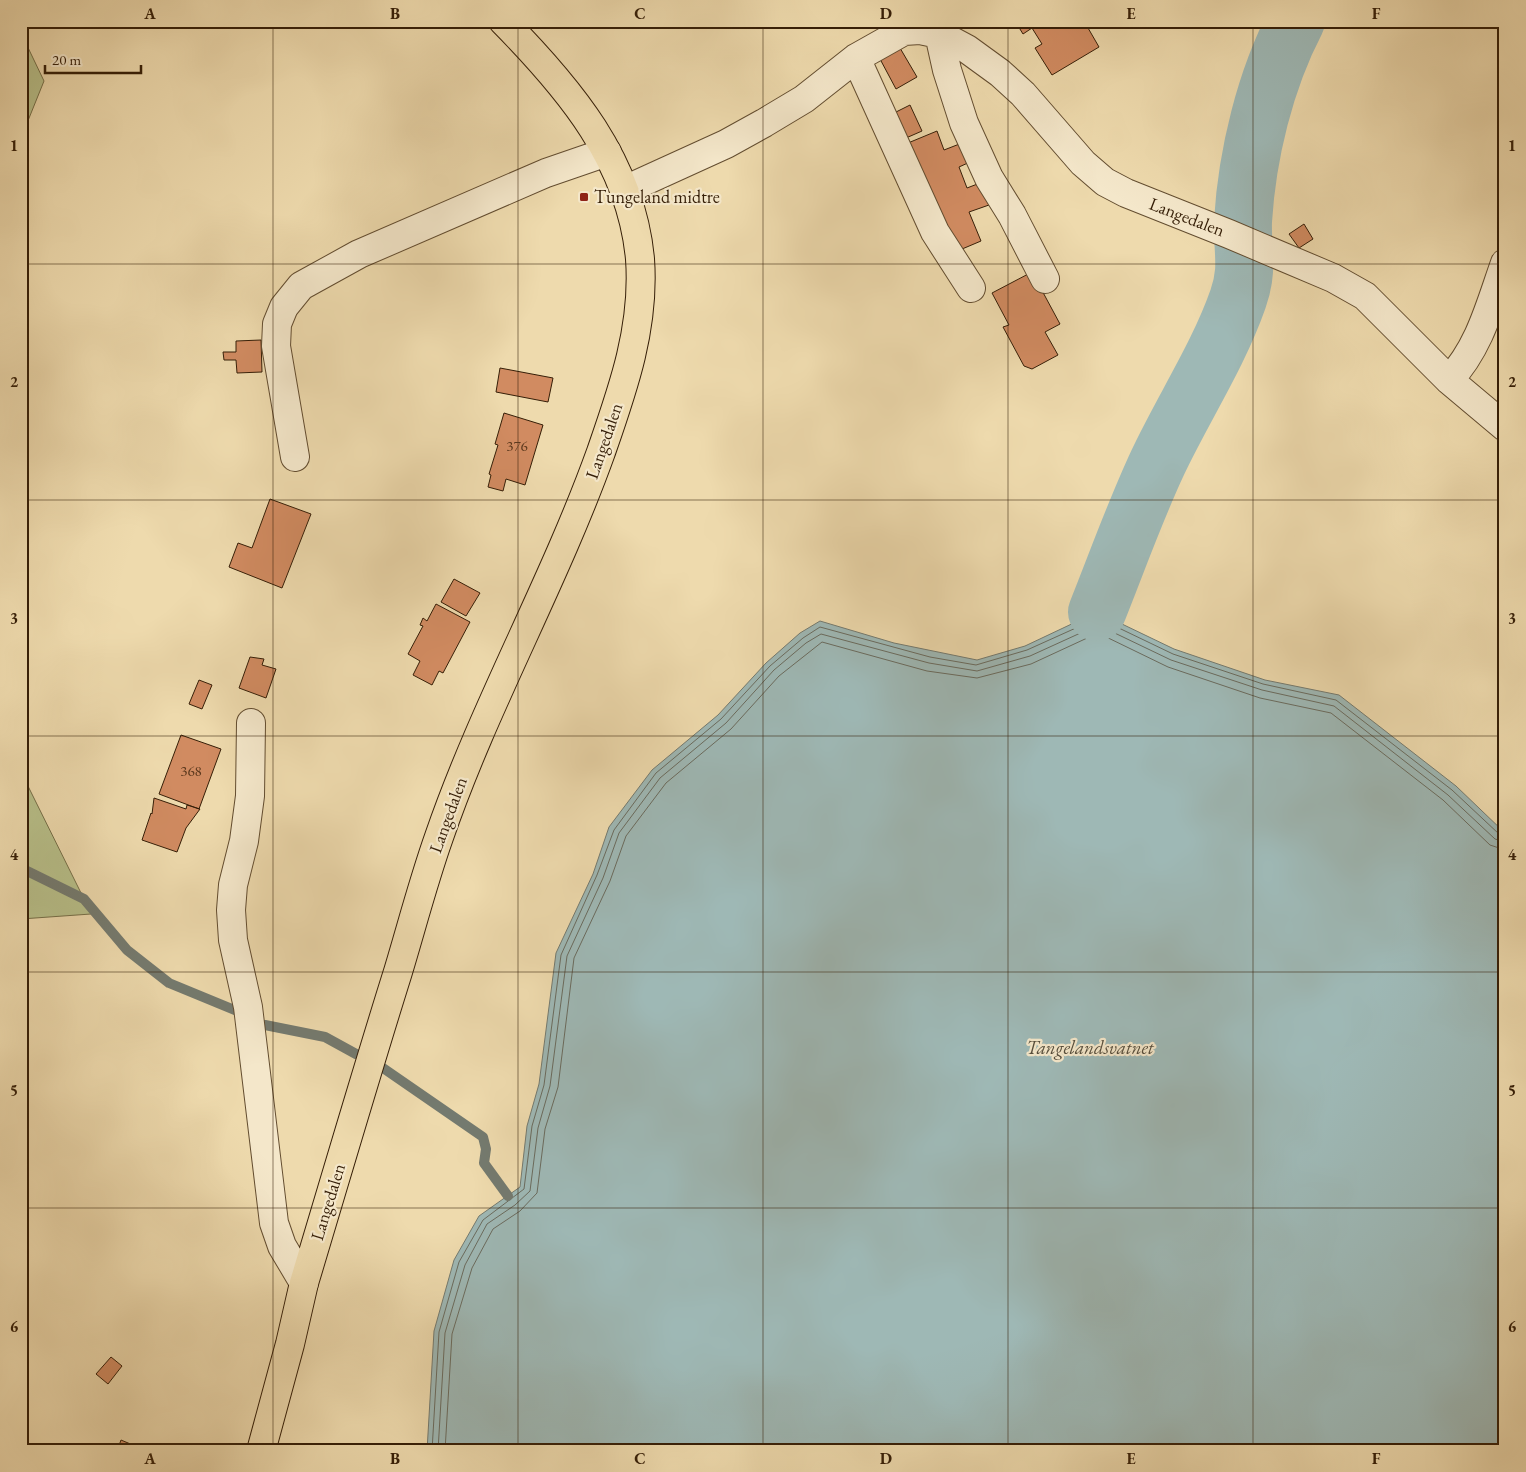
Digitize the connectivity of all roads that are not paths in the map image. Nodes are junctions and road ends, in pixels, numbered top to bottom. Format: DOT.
graph roads {
  1 [pos="503,21"];
  2 [pos="939,34"];
  3 [pos="856,58"];
  4 [pos="607,152"];
  5 [pos="625,190"];
  6 [pos="1505,263"];
  7 [pos="1045,279"];
  8 [pos="970,288"];
  9 [pos="1449,380"];
  10 [pos="1505,427"];
  11 [pos="296,457"];
  12 [pos="251,723"];
  13 [pos="304,1283"];
  14 [pos="261,1451"];
  1 -- 4 [label="main road, Langedalen"];
  2 -- 3 [label="lane, Langedalen"];
  2 -- 7 [label="lane"];
  2 -- 9 [label="lane, Langedalen"];
  3 -- 5 [label="lane, Langedalen"];
  3 -- 8 [label="lane"];
  4 -- 5 [label="main road, Langedalen"];
  4 -- 11 [label="lane"];
  5 -- 13 [label="main road, Langedalen"];
  6 -- 9 [label="lane"];
  9 -- 10 [label="lane, Langedalen"];
  12 -- 13 [label="lane"];
  13 -- 14 [label="main road, Langedalen"];
}
